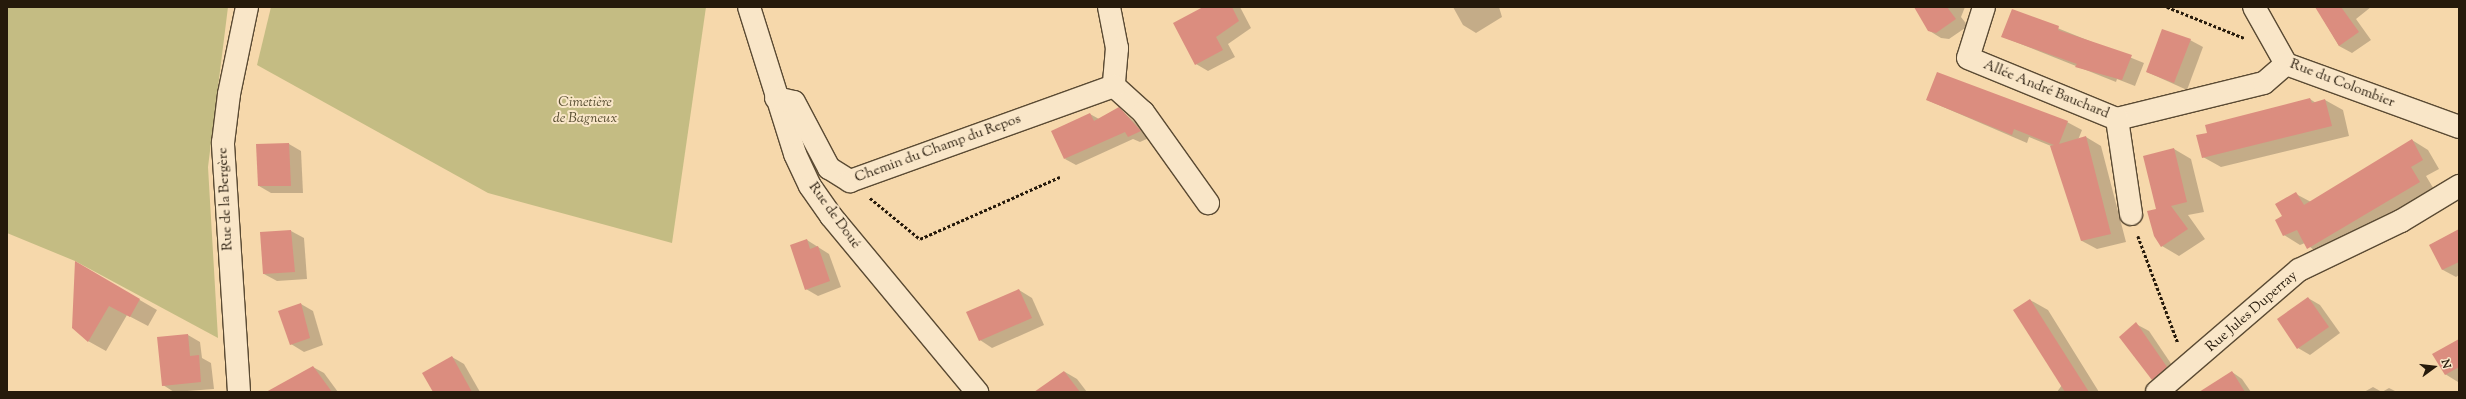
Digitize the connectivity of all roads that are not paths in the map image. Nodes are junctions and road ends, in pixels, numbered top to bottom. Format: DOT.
graph roads {
  1 [pos="247,7"];
  2 [pos="749,7"];
  3 [pos="1109,7"];
  4 [pos="1984,7"];
  5 [pos="2254,7"];
  6 [pos="2286,64"];
  7 [pos="1114,86"];
  8 [pos="776,98"];
  9 [pos="2117,119"];
  10 [pos="2459,127"];
  11 [pos="2459,186"];
  12 [pos="1208,203"];
  13 [pos="2131,214"];
  14 [pos="239,392"];
  15 [pos="977,392"];
  16 [pos="2157,392"];
  1 -- 14 [label="street, Rue de la Bergère"];
  2 -- 8 [label="street, Rue de Doué"];
  3 -- 7 [label="street"];
  4 -- 9 [label="street, Allée André Bauchard"];
  5 -- 6 [label="street, Rue du Colombier"];
  6 -- 9 [label="street, Allée André Bauchard"];
  6 -- 10 [label="street, Rue du Colombier"];
  7 -- 8 [label="street, Chemin du Champ du Repos"];
  7 -- 12 [label="street"];
  8 -- 15 [label="street, Rue de Doué"];
  9 -- 13 [label="street"];
  11 -- 16 [label="street, Rue Jules Duperray"];
}
